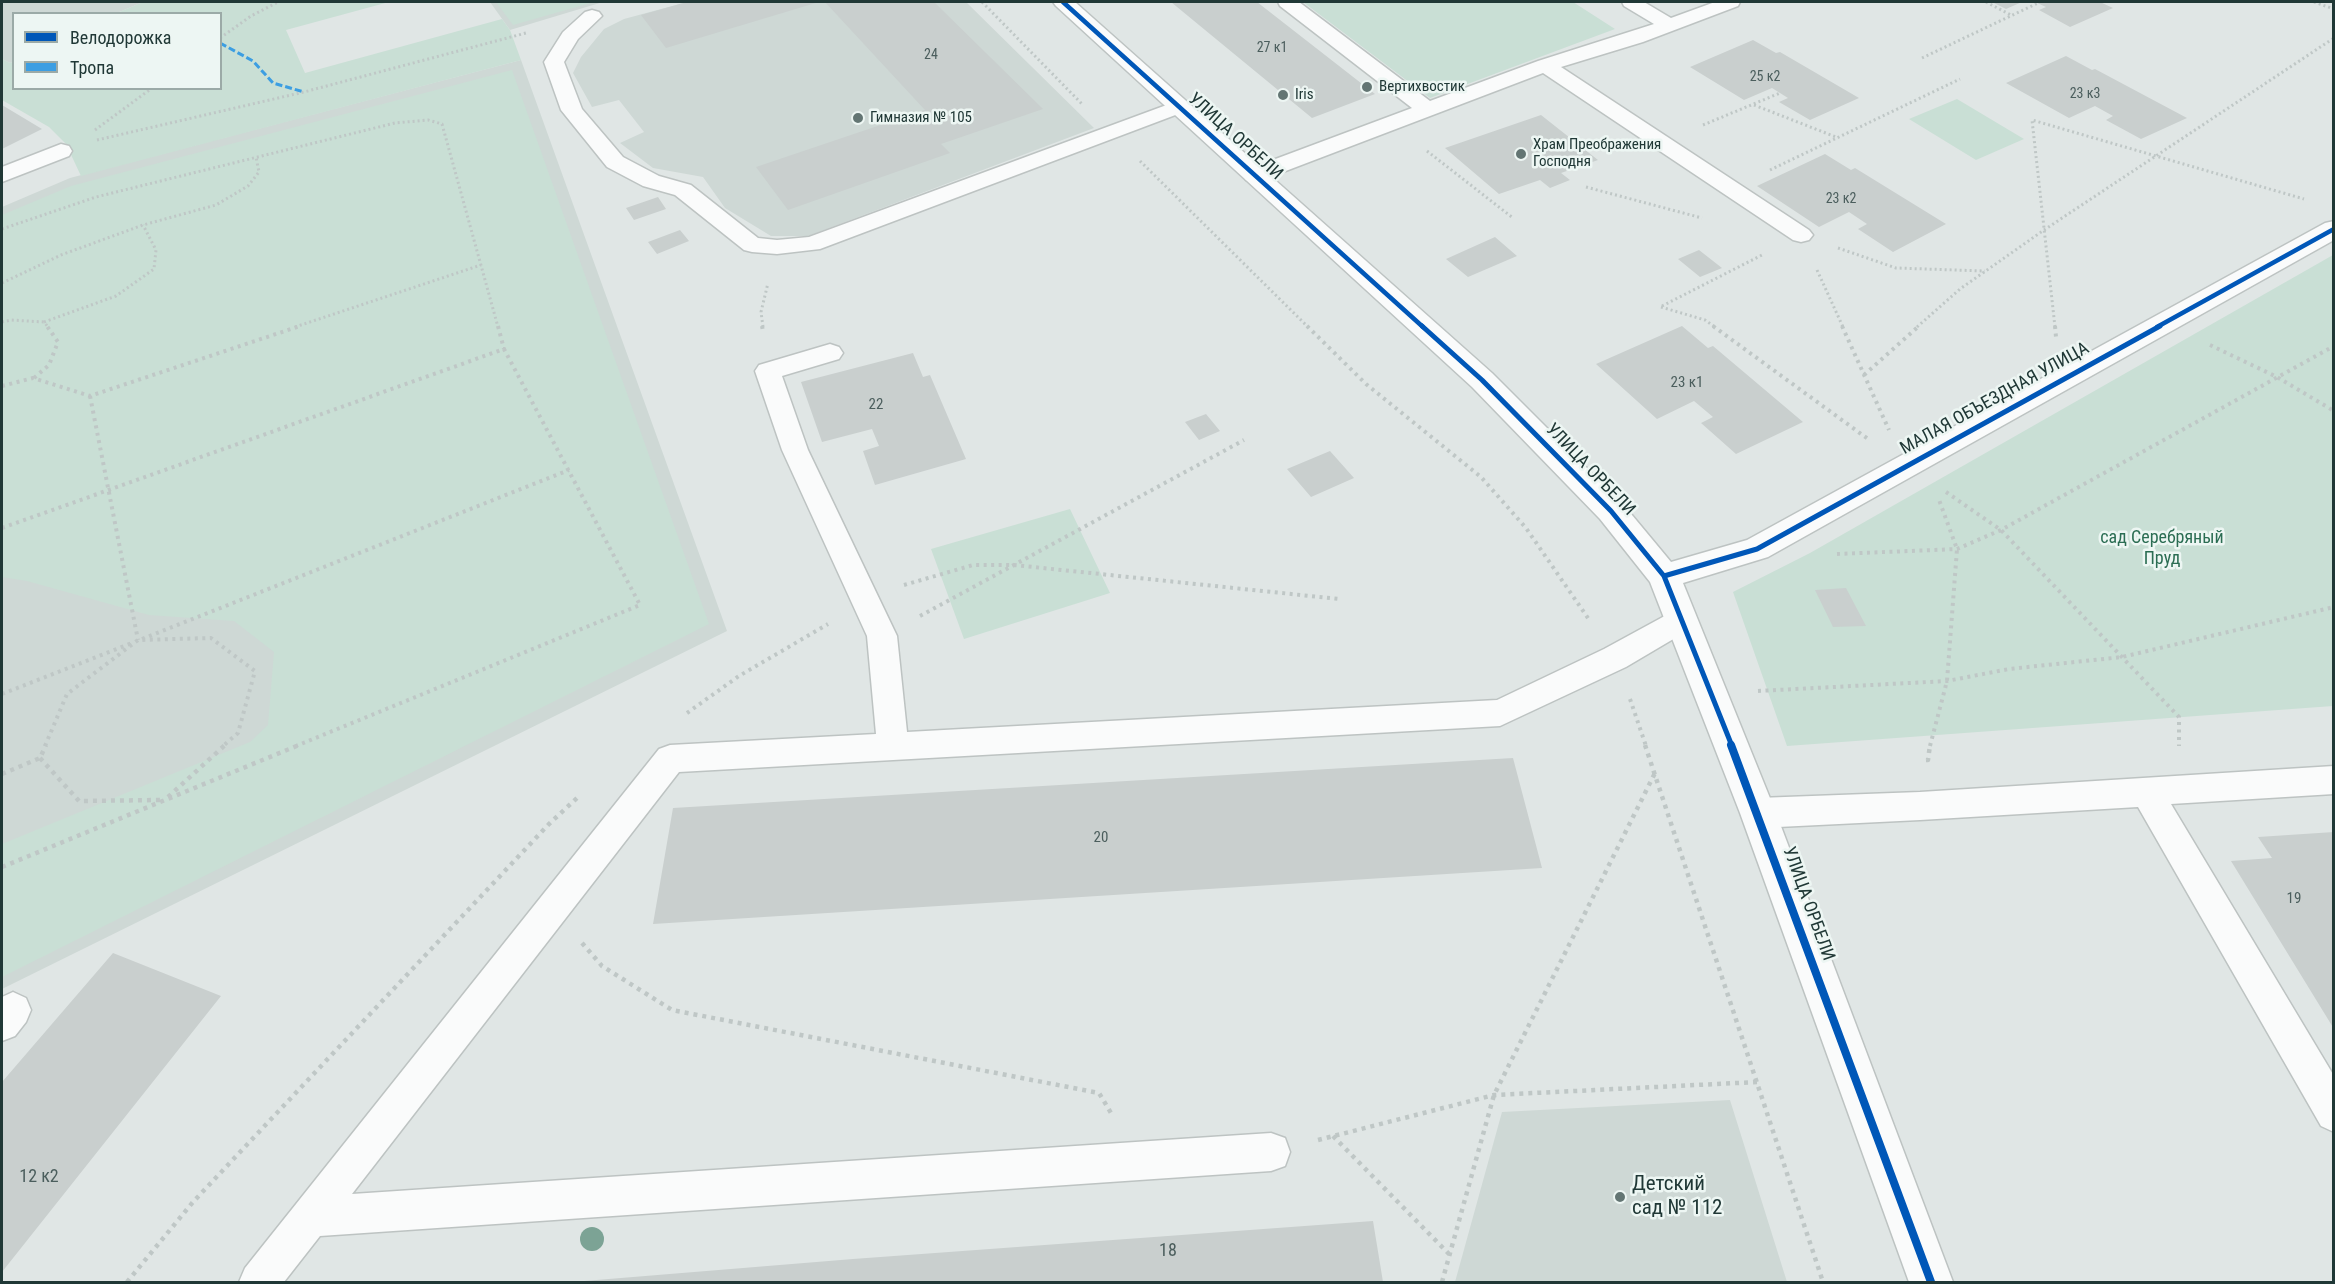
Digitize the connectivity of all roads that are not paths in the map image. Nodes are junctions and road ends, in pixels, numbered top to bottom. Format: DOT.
graph roads {
  1 [pos="1063,2"];
  2 [pos="1287,2"];
  3 [pos="1631,2"];
  4 [pos="1731,2"];
  5 [pos="592,16"];
  6 [pos="1670,25"];
  7 [pos="1545,65"];
  8 [pos="1179,107"];
  9 [pos="1426,108"];
  10 [pos="62,151"];
  11 [pos="2,175"];
  12 [pos="1254,175"];
  13 [pos="2334,229"];
  14 [pos="1801,235"];
  15 [pos="830,353"];
  16 [pos="1664,576"];
  17 [pos="1682,620"];
  18 [pos="893,747"];
  19 [pos="2334,780"];
  20 [pos="2162,791"];
  21 [pos="1758,813"];
  22 [pos="2334,1113"];
  23 [pos="1271,1152"];
  24 [pos="310,1217"];
  25 [pos="259,1282"];
  26 [pos="1931,1282"];
  1 -- 8 [label="street, УЛИЦА ОРБЕЛИ"];
  2 -- 9 [label="lane"];
  3 -- 6 [label="lane"];
  4 -- 6 [label="lane"];
  5 -- 8 [label="lane"];
  6 -- 7 [label="lane"];
  7 -- 9 [label="lane"];
  7 -- 14 [label="lane"];
  8 -- 12 [label="street, УЛИЦА ОРБЕЛИ"];
  9 -- 12 [label="lane"];
  10 -- 11 [label="lane"];
  12 -- 16 [label="street, УЛИЦА ОРБЕЛИ"];
  13 -- 16 [label="street, МАЛАЯ ОБЪЕЗДНАЯ УЛИЦА"];
  15 -- 18 [label="lane"];
  16 -- 17 [label="street, УЛИЦА ОРБЕЛИ"];
  17 -- 18 [label="lane"];
  17 -- 21 [label="street, УЛИЦА ОРБЕЛИ"];
  18 -- 24 [label="lane"];
  19 -- 20 [label="lane"];
  20 -- 21 [label="lane"];
  20 -- 22 [label="lane"];
  21 -- 26 [label="street, УЛИЦА ОРБЕЛИ"];
  23 -- 24 [label="lane"];
  24 -- 25 [label="lane"];
}
